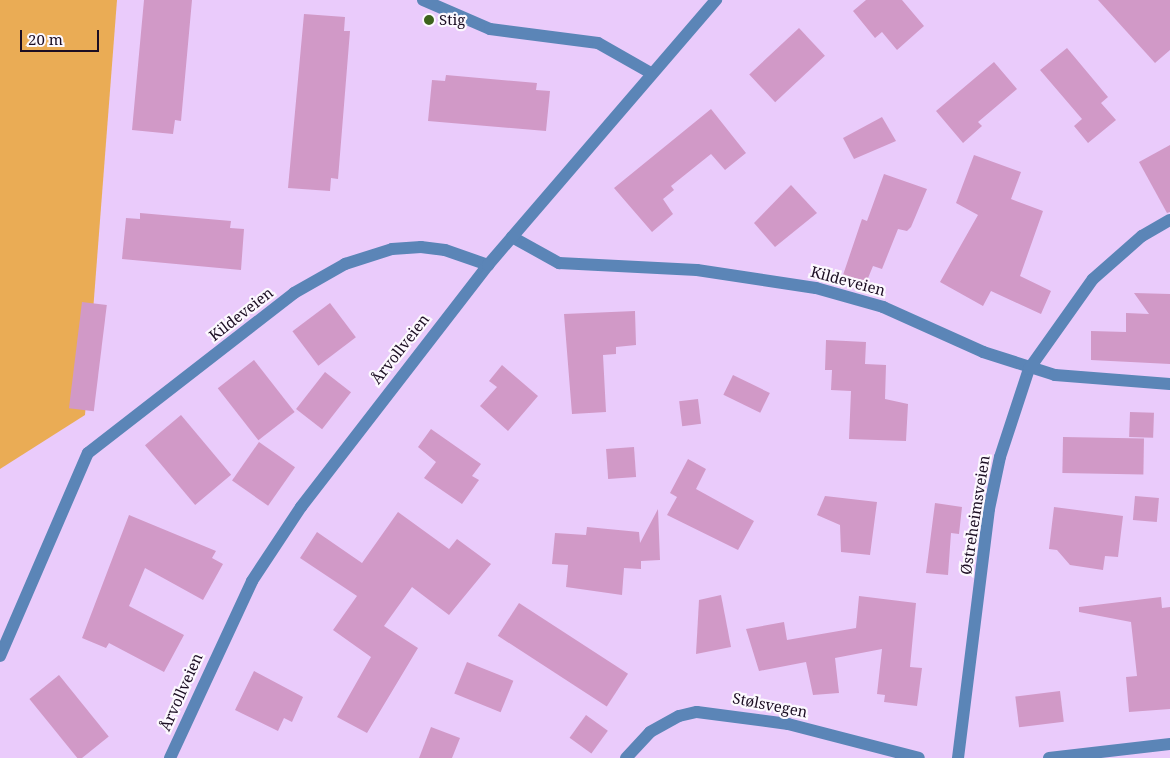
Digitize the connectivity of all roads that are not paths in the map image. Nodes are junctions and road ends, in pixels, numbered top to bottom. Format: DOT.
graph roads {
  1 [pos="423,0"];
  2 [pos="716,0"];
  3 [pos="649,72"];
  4 [pos="1170,220"];
  5 [pos="512,237"];
  6 [pos="488,265"];
  7 [pos="1029,369"];
  8 [pos="1170,384"];
  9 [pos="0,656"];
  10 [pos="1170,744"];
  11 [pos="170,758"];
  12 [pos="626,758"];
  13 [pos="919,758"];
  14 [pos="958,758"];
  15 [pos="1050,758"];
  1 -- 3 [label="street"];
  2 -- 3 [label="street, Årvollveien"];
  3 -- 5 [label="street, Årvollveien"];
  4 -- 7 [label="street, Østreheimsveien"];
  5 -- 6 [label="street, Årvollveien"];
  5 -- 7 [label="street, Kildeveien"];
  6 -- 9 [label="street, Kildeveien"];
  6 -- 11 [label="street, Årvollveien"];
  7 -- 8 [label="street, Kildeveien"];
  7 -- 14 [label="street, Østreheimsveien"];
  10 -- 15 [label="street"];
  12 -- 13 [label="street, Stølsvegen"];
}
